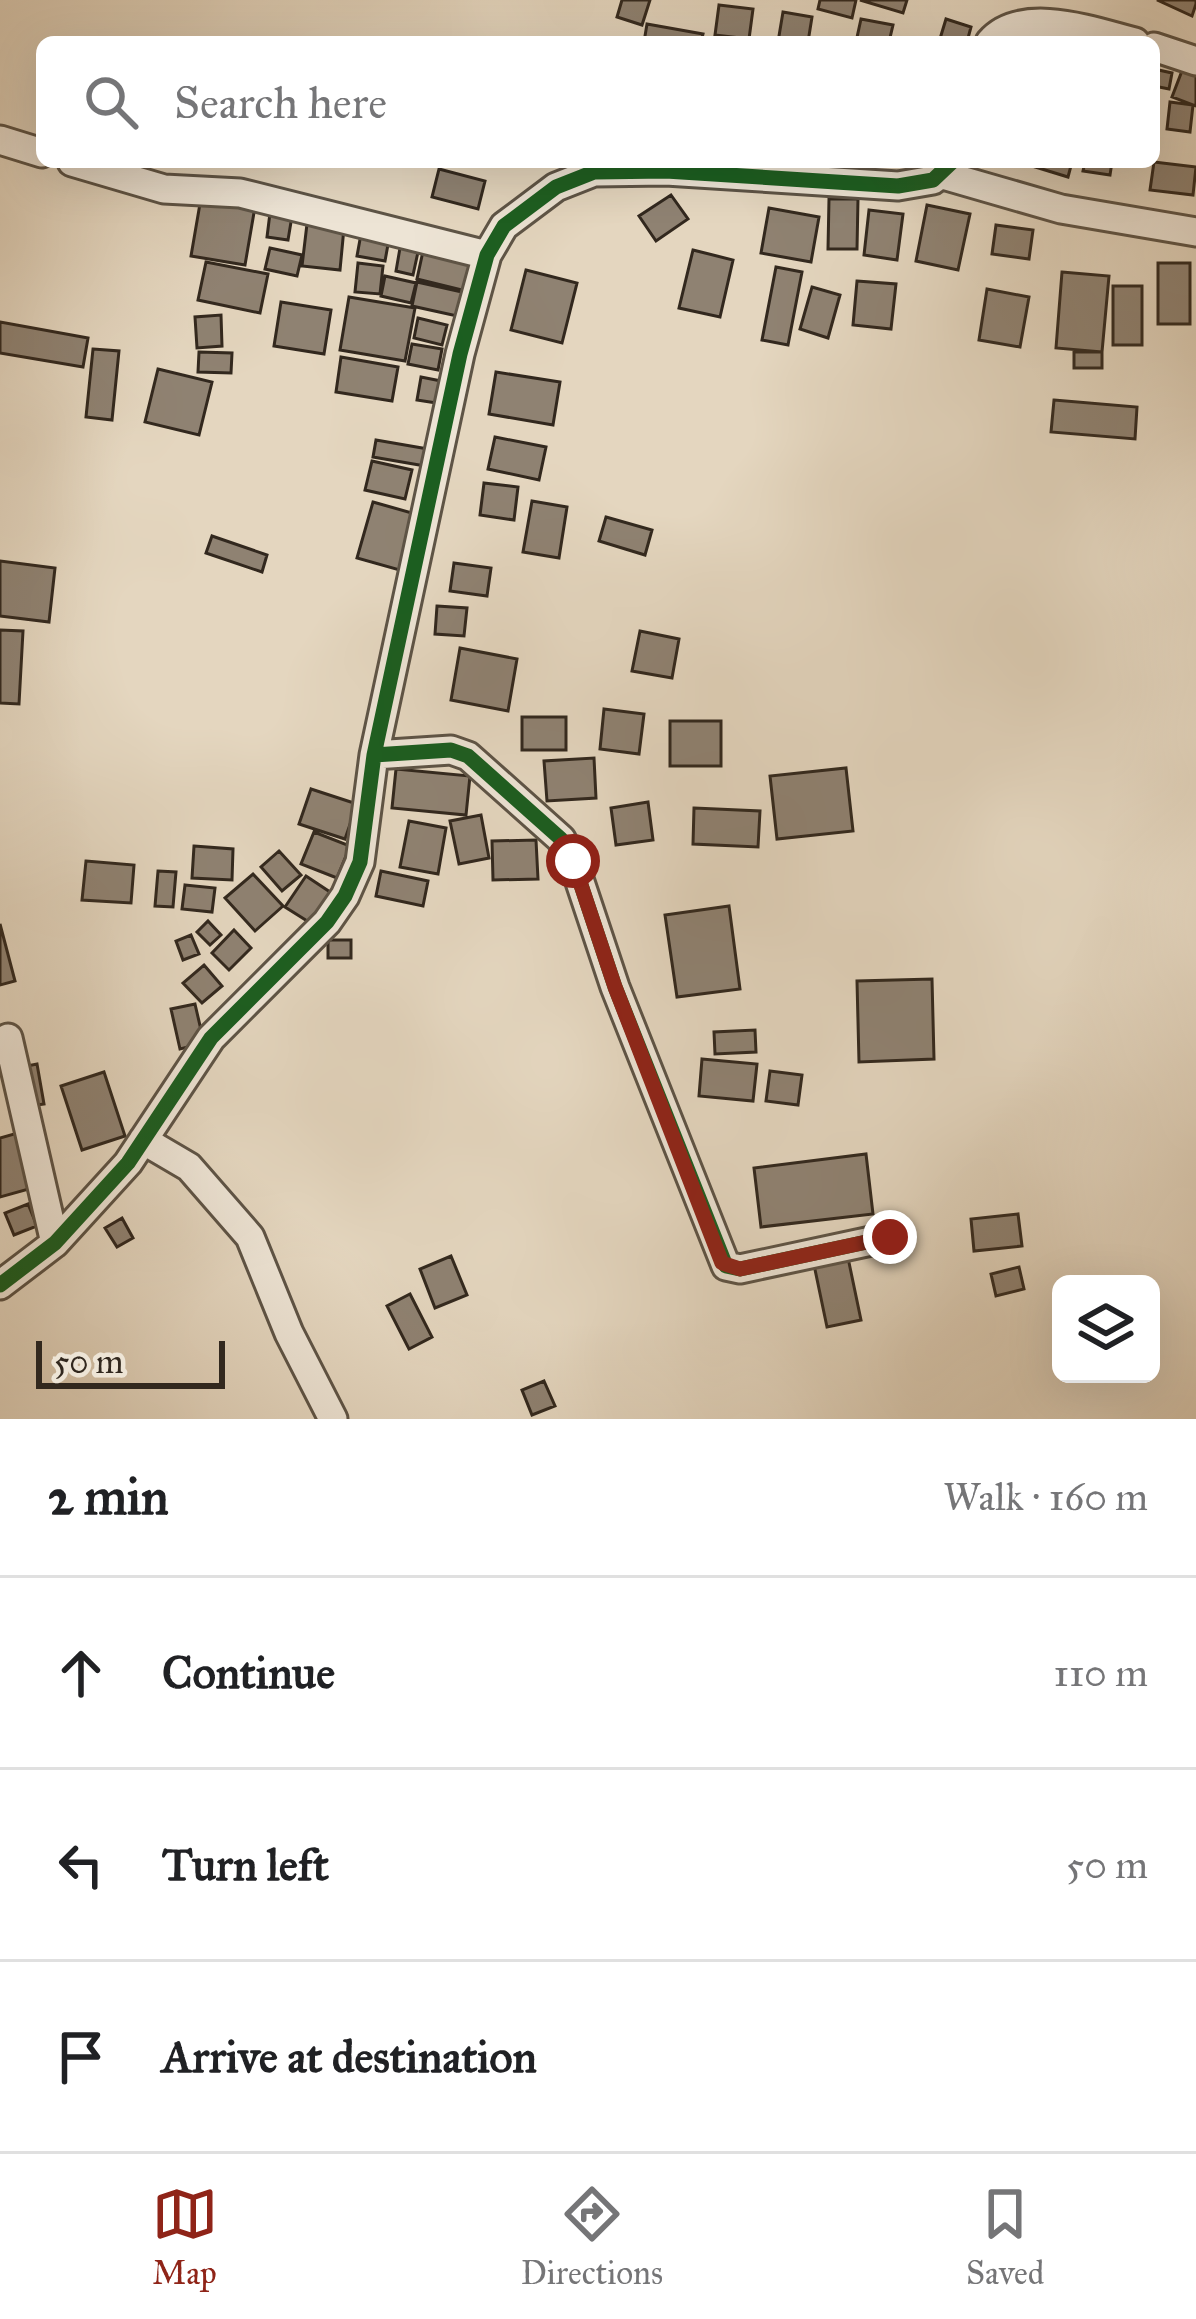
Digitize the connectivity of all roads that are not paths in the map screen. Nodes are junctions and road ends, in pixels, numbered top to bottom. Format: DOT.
graph roads {
  1 [pos="995,36"];
  2 [pos="1098,36"];
  3 [pos="1160,49"];
  4 [pos="1196,61"];
  5 [pos="0,140"];
  6 [pos="36,151"];
  7 [pos="92,168"];
  8 [pos="948,169"];
  9 [pos="1196,232"];
  10 [pos="487,256"];
  11 [pos="374,755"];
  12 [pos="8,1038"];
  13 [pos="143,1140"];
  14 [pos="890,1237"];
  15 [pos="55,1243"];
  16 [pos="0,1286"];
  17 [pos="333,1419"];
  1 -- 2 [label="street"];
  3 -- 4 [label="street"];
  5 -- 6 [label="street"];
  7 -- 10 [label="street"];
  8 -- 9 [label="street"];
  8 -- 10 [label="street"];
  10 -- 11 [label="street"];
  11 -- 13 [label="street"];
  11 -- 14 [label="street"];
  12 -- 15 [label="street"];
  13 -- 15 [label="street"];
  13 -- 17 [label="street"];
  15 -- 16 [label="street"];
}
